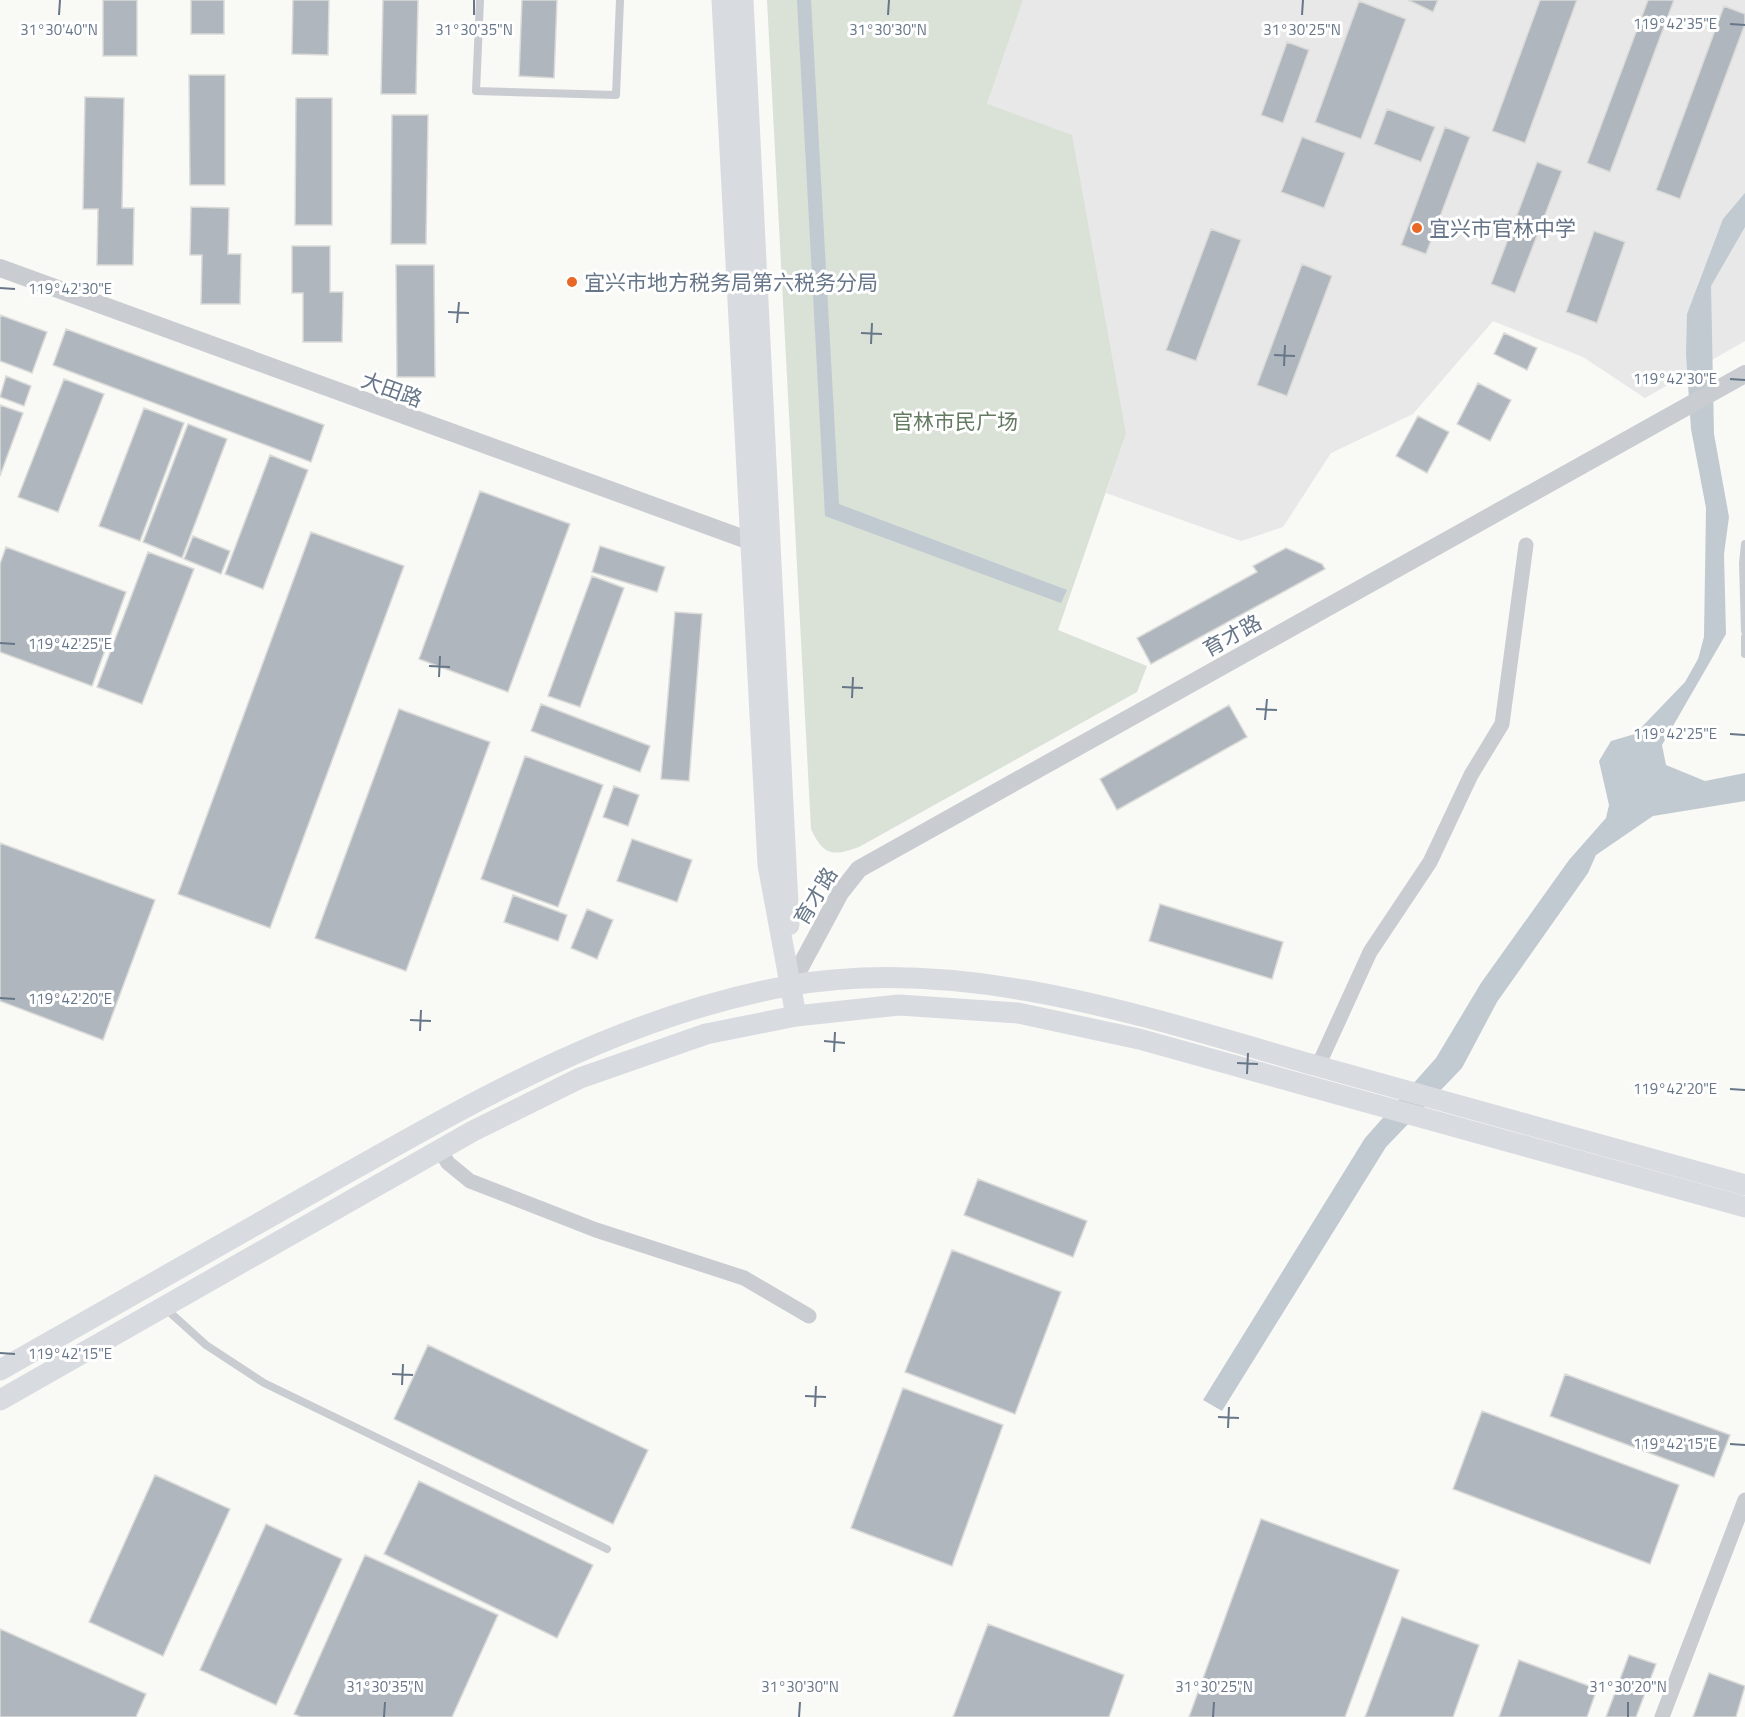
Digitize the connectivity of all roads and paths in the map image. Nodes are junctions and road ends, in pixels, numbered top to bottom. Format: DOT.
graph roads {
  1 [pos="480,0"];
  2 [pos="620,0"];
  3 [pos="722,0"];
  4 [pos="743,0"];
  5 [pos="0,268"];
  6 [pos="1745,374"];
  7 [pos="761,541"];
  8 [pos="1745,544"];
  9 [pos="1526,545"];
  10 [pos="1745,631"];
  11 [pos="1745,637"];
  12 [pos="1745,654"];
  13 [pos="790,986"];
  14 [pos="796,1016"];
  15 [pos="1318,1066"];
  16 [pos="440,1150"];
  17 [pos="1745,1185"];
  18 [pos="1745,1207"];
  19 [pos="164,1307"];
  20 [pos="809,1316"];
  21 [pos="0,1370"];
  22 [pos="0,1400"];
  23 [pos="1745,1500"];
  24 [pos="607,1549"];
  25 [pos="1662,1717"];
  1 -- 2 [label="lane"];
  3 -- 7 [label="main road"];
  4 -- 7 [label="main road"];
  5 -- 7 [label="street, 大田路"];
  6 -- 13 [label="street, 育才路"];
  7 -- 13 [label="main road"];
  8 -- 10 [label="lane"];
  9 -- 15 [label="street"];
  11 -- 12 [label="lane"];
  13 -- 14 [label="main road"];
  13 -- 15 [label="main road"];
  13 -- 21 [label="main road"];
  14 -- 16 [label="main road"];
  14 -- 18 [label="main road"];
  15 -- 17 [label="main road"];
  16 -- 19 [label="main road"];
  16 -- 20 [label="street"];
  19 -- 22 [label="main road"];
  19 -- 24 [label="lane"];
  23 -- 25 [label="street"];
}
